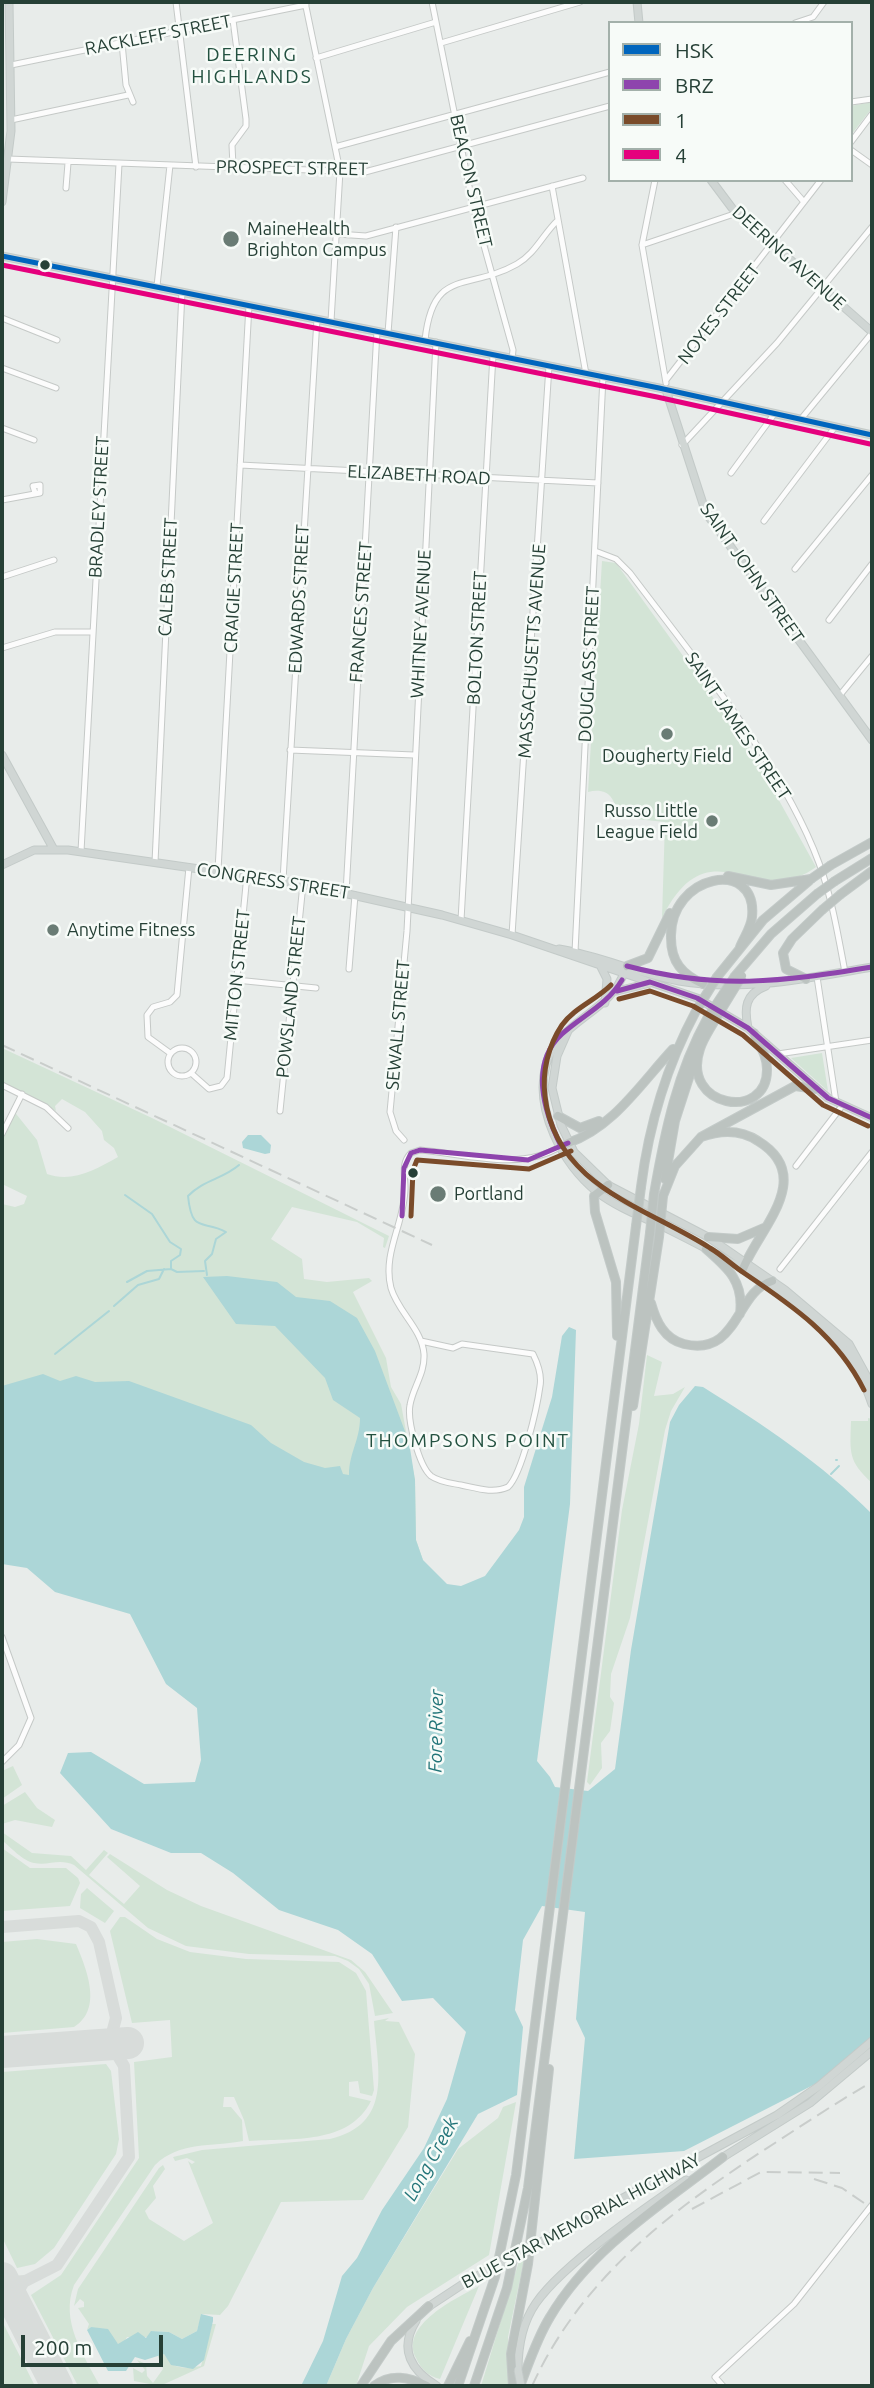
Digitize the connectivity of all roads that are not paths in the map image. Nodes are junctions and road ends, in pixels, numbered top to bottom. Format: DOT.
graph roads {
  1 [pos="9,2"];
  2 [pos="176,2"];
  3 [pos="432,2"];
  4 [pos="580,2"];
  5 [pos="637,2"];
  6 [pos="824,2"];
  7 [pos="305,3"];
  8 [pos="233,20"];
  9 [pos="639,21"];
  10 [pos="802,21"];
  11 [pos="436,22"];
  12 [pos="179,32"];
  13 [pos="122,43"];
  14 [pos="441,43"];
  15 [pos="11,49"];
  16 [pos="2,52"];
  17 [pos="316,58"];
  18 [pos="11,65"];
  19 [pos="608,73"];
  20 [pos="128,95"];
  21 [pos="872,99"];
  22 [pos="133,102"];
  23 [pos="853,102"];
  24 [pos="608,107"];
  25 [pos="456,113"];
  26 [pos="872,114"];
  27 [pos="11,120"];
  28 [pos="853,139"];
  29 [pos="335,146"];
  30 [pos="462,146"];
  31 [pos="853,152"];
  32 [pos="8,159"];
  33 [pos="68,163"];
  34 [pos="119,164"];
  35 [pos="170,165"];
  36 [pos="196,166"];
  37 [pos="233,166"];
  38 [pos="872,166"];
  39 [pos="340,171"];
  40 [pos="583,178"];
  41 [pos="655,182"];
  42 [pos="713,182"];
  43 [pos="787,182"];
  44 [pos="819,182"];
  45 [pos="552,186"];
  46 [pos="66,188"];
  47 [pos="2,202"];
  48 [pos="804,202"];
  49 [pos="473,206"];
  50 [pos="737,213"];
  51 [pos="558,220"];
  52 [pos="396,227"];
  53 [pos="872,227"];
  54 [pos="337,234"];
  55 [pos="773,244"];
  56 [pos="642,245"];
  57 [pos="2,256"];
  58 [pos="492,273"];
  59 [pos="110,277"];
  60 [pos="157,286"];
  61 [pos="824,290"];
  62 [pos="182,292"];
  63 [pos="249,305"];
  64 [pos="2,317"];
  65 [pos="317,319"];
  66 [pos="331,321"];
  67 [pos="377,331"];
  68 [pos="872,332"];
  69 [pos="388,333"];
  70 [pos="57,340"];
  71 [pos="425,340"];
  72 [pos="436,342"];
  73 [pos="493,355"];
  74 [pos="512,359"];
  75 [pos="549,366"];
  76 [pos="2,368"];
  77 [pos="586,373"];
  78 [pos="603,377"];
  79 [pos="666,380"];
  80 [pos="56,388"];
  81 [pos="666,390"];
  82 [pos="724,402"];
  83 [pos="775,414"];
  84 [pos="801,419"];
  85 [pos="835,427"];
  86 [pos="2,428"];
  87 [pos="872,435"];
  88 [pos="34,440"];
  89 [pos="682,445"];
  90 [pos="240,465"];
  91 [pos="307,469"];
  92 [pos="369,473"];
  93 [pos="731,473"];
  94 [pos="872,475"];
  95 [pos="429,476"];
  96 [pos="486,479"];
  97 [pos="542,482"];
  98 [pos="598,483"];
  99 [pos="35,493"];
  100 [pos="2,500"];
  101 [pos="764,521"];
  102 [pos="595,551"];
  103 [pos="54,561"];
  104 [pos="872,566"];
  105 [pos="795,569"];
  106 [pos="2,577"];
  107 [pos="829,620"];
  108 [pos="93,632"];
  109 [pos="2,648"];
  110 [pos="872,656"];
  111 [pos="840,695"];
  112 [pos="872,740"];
  113 [pos="290,750"];
  114 [pos="352,754"];
  115 [pos="2,755"];
  116 [pos="414,755"];
  117 [pos="4,768"];
  118 [pos="870,843"];
  119 [pos="53,848"];
  120 [pos="81,851"];
  121 [pos="872,858"];
  122 [pos="155,862"];
  123 [pos="2,865"];
  124 [pos="189,867"];
  125 [pos="218,870"];
  126 [pos="872,871"];
  127 [pos="247,875"];
  128 [pos="811,879"];
  129 [pos="283,880"];
  130 [pos="303,884"];
  131 [pos="346,893"];
  132 [pos="355,895"];
  133 [pos="407,906"];
  134 [pos="461,920"];
  135 [pos="512,935"];
  136 [pos="541,946"];
  137 [pos="740,947"];
  138 [pos="575,952"];
  139 [pos="601,967"];
  140 [pos="872,967"];
  141 [pos="349,969"];
  142 [pos="625,970"];
  143 [pos="845,972"];
  144 [pos="817,977"];
  145 [pos="739,979"];
  146 [pos="806,979"];
  147 [pos="236,980"];
  148 [pos="650,982"];
  149 [pos="773,983"];
  150 [pos="293,984"];
  151 [pos="703,984"];
  152 [pos="316,988"];
  153 [pos="617,991"];
  154 [pos="605,1003"];
  155 [pos="712,1018"];
  156 [pos="568,1030"];
  157 [pos="751,1031"];
  158 [pos="872,1040"];
  159 [pos="678,1044"];
  160 [pos="828,1046"];
  161 [pos="699,1051"];
  162 [pos="170,1053"];
  163 [pos="778,1054"];
  164 [pos="191,1073"];
  165 [pos="2,1085"];
  166 [pos="816,1089"];
  167 [pos="22,1094"];
  168 [pos="839,1104"];
  169 [pos="280,1111"];
  170 [pos="558,1116"];
  171 [pos="872,1118"];
  172 [pos="605,1119"];
  173 [pos="68,1128"];
  174 [pos="2,1134"];
  175 [pos="701,1137"];
  176 [pos="404,1140"];
  177 [pos="565,1144"];
  178 [pos="872,1152"];
  179 [pos="796,1166"];
  180 [pos="608,1185"];
  181 [pos="597,1192"];
  182 [pos="659,1195"];
  183 [pos="768,1226"];
  184 [pos="708,1237"];
  185 [pos="706,1249"];
  186 [pos="744,1266"];
  187 [pos="780,1269"];
  188 [pos="769,1282"];
  189 [pos="650,1300"];
  190 [pos="740,1314"];
  191 [pos="621,1319"];
  192 [pos="642,1327"];
  193 [pos="421,1341"];
  194 [pos="870,1388"];
  195 [pos="872,1404"];
  196 [pos="2,1637"];
  197 [pos="2,1762"];
  198 [pos="550,2017"];
  199 [pos="872,2040"];
  200 [pos="872,2051"];
  201 [pos="822,2089"];
  202 [pos="723,2157"];
  203 [pos="872,2205"];
  204 [pos="429,2306"];
  205 [pos="485,2310"];
  206 [pos="427,2384"];
  207 [pos="361,2386"];
  208 [pos="374,2386"];
  209 [pos="437,2386"];
  210 [pos="448,2386"];
  211 [pos="458,2386"];
  212 [pos="474,2386"];
  213 [pos="513,2386"];
  214 [pos="521,2386"];
  215 [pos="723,2386"];
  1 -- 15 [label="main road"];
  2 -- 12 [label="street"];
  3 -- 11 [label="street, BEACON STREET"];
  4 -- 14 [label="street"];
  5 -- 9 [label="main road"];
  6 -- 10 [label="street"];
  7 -- 8 [label="street, RACKLEFF STREET"];
  7 -- 17 [label="street"];
  8 -- 12 [label="street, RACKLEFF STREET"];
  8 -- 37 [label="street"];
  11 -- 14 [label="street, BEACON STREET"];
  11 -- 17 [label="street"];
  12 -- 13 [label="street, RACKLEFF STREET"];
  12 -- 36 [label="street"];
  13 -- 18 [label="street, RACKLEFF STREET"];
  13 -- 20 [label="street"];
  14 -- 25 [label="street, BEACON STREET"];
  15 -- 16 [label="street"];
  15 -- 18 [label="main road"];
  17 -- 29 [label="street"];
  18 -- 27 [label="main road"];
  19 -- 25 [label="street"];
  20 -- 22 [label="street"];
  20 -- 27 [label="street"];
  21 -- 23 [label="street"];
  24 -- 30 [label="street, PROSPECT STREET"];
  25 -- 29 [label="street"];
  25 -- 30 [label="street, BEACON STREET"];
  26 -- 28 [label="street"];
  27 -- 32 [label="main road"];
  29 -- 39 [label="street"];
  30 -- 39 [label="street, PROSPECT STREET"];
  30 -- 49 [label="street, BEACON STREET"];
  31 -- 38 [label="street"];
  32 -- 33 [label="street, PROSPECT STREET"];
  32 -- 47 [label="main road"];
  33 -- 34 [label="street, PROSPECT STREET"];
  33 -- 46 [label="street"];
  34 -- 35 [label="street, PROSPECT STREET"];
  34 -- 59 [label="street, BRADLEY STREET"];
  35 -- 36 [label="street, PROSPECT STREET"];
  35 -- 60 [label="street"];
  36 -- 37 [label="street, PROSPECT STREET"];
  37 -- 39 [label="street, PROSPECT STREET"];
  39 -- 54 [label="street"];
  40 -- 45 [label="street"];
  41 -- 56 [label="street"];
  42 -- 50 [label="main road, DEERING AVENUE"];
  43 -- 48 [label="street"];
  44 -- 48 [label="street, NOYES STREET"];
  45 -- 49 [label="street"];
  45 -- 51 [label="street"];
  48 -- 55 [label="street, NOYES STREET"];
  49 -- 52 [label="street"];
  49 -- 58 [label="street, BEACON STREET"];
  50 -- 55 [label="main road, DEERING AVENUE"];
  50 -- 56 [label="street"];
  51 -- 58 [label="street"];
  51 -- 77 [label="street"];
  52 -- 54 [label="street"];
  52 -- 69 [label="street"];
  53 -- 61 [label="street"];
  54 -- 66 [label="street"];
  55 -- 61 [label="main road, DEERING AVENUE"];
  55 -- 79 [label="street, NOYES STREET"];
  56 -- 79 [label="street"];
  57 -- 59 [label="main road"];
  58 -- 71 [label="street"];
  58 -- 74 [label="street, BEACON STREET"];
  59 -- 60 [label="main road"];
  59 -- 108 [label="street, BRADLEY STREET"];
  60 -- 62 [label="main road"];
  61 -- 68 [label="main road, DEERING AVENUE"];
  61 -- 82 [label="street"];
  62 -- 63 [label="main road"];
  62 -- 122 [label="street, CALEB STREET"];
  63 -- 65 [label="main road"];
  63 -- 90 [label="street, CRAIGIE STREET"];
  64 -- 70 [label="street"];
  65 -- 66 [label="main road"];
  65 -- 91 [label="street, EDWARDS STREET"];
  66 -- 67 [label="main road"];
  67 -- 69 [label="main road"];
  67 -- 92 [label="street, FRANCES STREET"];
  68 -- 84 [label="street"];
  69 -- 71 [label="main road"];
  71 -- 72 [label="main road"];
  72 -- 73 [label="main road"];
  72 -- 95 [label="street, WHITNEY AVENUE"];
  73 -- 74 [label="main road"];
  73 -- 96 [label="street, BOLTON STREET"];
  74 -- 75 [label="main road"];
  75 -- 77 [label="main road"];
  75 -- 97 [label="street, MASSACHUSETTS AVENUE"];
  76 -- 80 [label="street"];
  77 -- 78 [label="main road"];
  78 -- 81 [label="main road"];
  78 -- 98 [label="street, DOUGLASS STREET"];
  79 -- 81 [label="street"];
  81 -- 82 [label="main road"];
  81 -- 89 [label="main road, SAINT JOHN STREET"];
  82 -- 83 [label="main road"];
  82 -- 89 [label="street"];
  83 -- 84 [label="main road"];
  83 -- 93 [label="street"];
  84 -- 85 [label="main road"];
  85 -- 87 [label="main road"];
  85 -- 101 [label="street"];
  86 -- 88 [label="street"];
  89 -- 111 [label="main road, SAINT JOHN STREET"];
  90 -- 91 [label="street, ELIZABETH ROAD"];
  90 -- 125 [label="street, CRAIGIE STREET"];
  91 -- 92 [label="street, ELIZABETH ROAD"];
  91 -- 113 [label="street, EDWARDS STREET"];
  92 -- 95 [label="street, ELIZABETH ROAD"];
  92 -- 114 [label="street, FRANCES STREET"];
  94 -- 105 [label="street"];
  95 -- 96 [label="street, ELIZABETH ROAD"];
  95 -- 116 [label="street, WHITNEY AVENUE"];
  96 -- 97 [label="street, ELIZABETH ROAD"];
  96 -- 134 [label="street, BOLTON STREET"];
  97 -- 98 [label="street, ELIZABETH ROAD"];
  97 -- 135 [label="street, MASSACHUSETTS AVENUE"];
  98 -- 102 [label="street, DOUGLASS STREET"];
  99 -- 100 [label="street"];
  102 -- 138 [label="street, DOUGLASS STREET"];
  102 -- 143 [label="street, SAINT JAMES STREET"];
  103 -- 106 [label="street"];
  104 -- 107 [label="street"];
  108 -- 109 [label="street"];
  108 -- 120 [label="street, BRADLEY STREET"];
  110 -- 111 [label="street"];
  111 -- 112 [label="main road, SAINT JOHN STREET"];
  113 -- 114 [label="street"];
  113 -- 129 [label="street, EDWARDS STREET"];
  114 -- 116 [label="street"];
  114 -- 131 [label="street, FRANCES STREET"];
  115 -- 117 [label="main road"];
  116 -- 133 [label="street, WHITNEY AVENUE"];
  117 -- 119 [label="main road"];
  118 -- 128 [label="highway, bridge"];
  119 -- 120 [label="main road, CONGRESS STREET"];
  119 -- 123 [label="main road, CONGRESS STREET"];
  120 -- 122 [label="main road, CONGRESS STREET"];
  121 -- 145 [label="highway, bridge"];
  122 -- 124 [label="main road, CONGRESS STREET"];
  124 -- 125 [label="main road, CONGRESS STREET"];
  124 -- 162 [label="street"];
  125 -- 127 [label="main road, CONGRESS STREET"];
  126 -- 146 [label="highway, bridge"];
  127 -- 129 [label="main road, CONGRESS STREET"];
  127 -- 147 [label="street, MITTON STREET"];
  128 -- 137 [label="highway"];
  128 -- 142 [label="highway"];
  129 -- 130 [label="main road, CONGRESS STREET"];
  130 -- 131 [label="main road, CONGRESS STREET"];
  130 -- 150 [label="street, POWSLAND STREET"];
  131 -- 132 [label="main road, CONGRESS STREET"];
  132 -- 133 [label="main road, CONGRESS STREET"];
  132 -- 141 [label="street"];
  133 -- 134 [label="main road, CONGRESS STREET"];
  133 -- 176 [label="street, SEWALL STREET"];
  134 -- 135 [label="main road, CONGRESS STREET"];
  135 -- 136 [label="main road, CONGRESS STREET"];
  136 -- 138 [label="main road, CONGRESS STREET"];
  136 -- 139 [label="main road, CONGRESS STREET"];
  137 -- 151 [label="highway"];
  137 -- 159 [label="highway, bridge"];
  138 -- 142 [label="main road, CONGRESS STREET"];
  139 -- 142 [label="main road, CONGRESS STREET"];
  139 -- 154 [label="main road"];
  140 -- 143 [label="main road, CONGRESS STREET"];
  142 -- 148 [label="main road, CONGRESS STREET"];
  142 -- 151 [label="main road, CONGRESS STREET"];
  142 -- 153 [label="main road"];
  143 -- 144 [label="main road, CONGRESS STREET"];
  144 -- 146 [label="main road, CONGRESS STREET"];
  144 -- 160 [label="street"];
  145 -- 149 [label="main road, CONGRESS STREET"];
  145 -- 151 [label="main road, CONGRESS STREET"];
  145 -- 155 [label="highway, bridge"];
  146 -- 149 [label="main road, CONGRESS STREET"];
  147 -- 150 [label="street"];
  147 -- 164 [label="street, MITTON STREET"];
  148 -- 153 [label="main road"];
  148 -- 157 [label="main road, CONGRESS STREET"];
  149 -- 157 [label="main road"];
  150 -- 152 [label="street"];
  150 -- 169 [label="street, POWSLAND STREET"];
  153 -- 154 [label="main road"];
  154 -- 156 [label="main road"];
  155 -- 161 [label="highway"];
  155 -- 182 [label="highway"];
  156 -- 170 [label="main road"];
  156 -- 177 [label="main road"];
  157 -- 161 [label="highway"];
  157 -- 163 [label="main road, CONGRESS STREET"];
  158 -- 160 [label="street"];
  159 -- 172 [label="highway"];
  159 -- 191 [label="highway, bridge"];
  160 -- 163 [label="street"];
  160 -- 168 [label="street"];
  161 -- 182 [label="highway"];
  162 -- 164 [label="street"];
  162 -- 164 [label="street"];
  163 -- 166 [label="main road, CONGRESS STREET"];
  165 -- 167 [label="street"];
  166 -- 168 [label="main road, CONGRESS STREET"];
  166 -- 175 [label="highway"];
  167 -- 173 [label="street"];
  167 -- 174 [label="street"];
  168 -- 171 [label="main road, CONGRESS STREET"];
  168 -- 179 [label="street"];
  170 -- 172 [label="highway"];
  170 -- 177 [label="main road"];
  172 -- 177 [label="highway"];
  175 -- 182 [label="highway"];
  175 -- 183 [label="highway"];
  177 -- 180 [label="main road"];
  177 -- 181 [label="main road"];
  177 -- 193 [label="street"];
  178 -- 187 [label="street"];
  180 -- 181 [label="highway"];
  180 -- 184 [label="main road"];
  181 -- 185 [label="main road"];
  181 -- 191 [label="highway"];
  182 -- 189 [label="highway, bridge"];
  182 -- 192 [label="highway, bridge"];
  183 -- 184 [label="highway"];
  183 -- 186 [label="highway"];
  184 -- 186 [label="main road"];
  185 -- 186 [label="main road"];
  185 -- 190 [label="highway"];
  186 -- 188 [label="main road"];
  188 -- 190 [label="highway"];
  188 -- 194 [label="main road"];
  189 -- 190 [label="highway"];
  189 -- 192 [label="highway"];
  191 -- 205 [label="highway"];
  192 -- 198 [label="highway"];
  193 -- 193 [label="street"];
  194 -- 195 [label="main road"];
  196 -- 197 [label="street"];
  198 -- 212 [label="highway"];
  198 -- 213 [label="highway"];
  199 -- 201 [label="main road"];
  200 -- 201 [label="main road"];
  201 -- 202 [label="main road, BLUE STAR MEMORIAL HIGHWAY"];
  201 -- 204 [label="main road, BLUE STAR MEMORIAL HIGHWAY, bridge"];
  202 -- 214 [label="highway"];
  202 -- 214 [label="main road, BLUE STAR MEMORIAL HIGHWAY, bridge"];
  203 -- 215 [label="street"];
  204 -- 206 [label="main road, BLUE STAR MEMORIAL HIGHWAY"];
  204 -- 207 [label="highway"];
  205 -- 210 [label="highway"];
  205 -- 211 [label="highway"];
  206 -- 208 [label="highway"];
  206 -- 209 [label="main road, BLUE STAR MEMORIAL HIGHWAY"];
}
